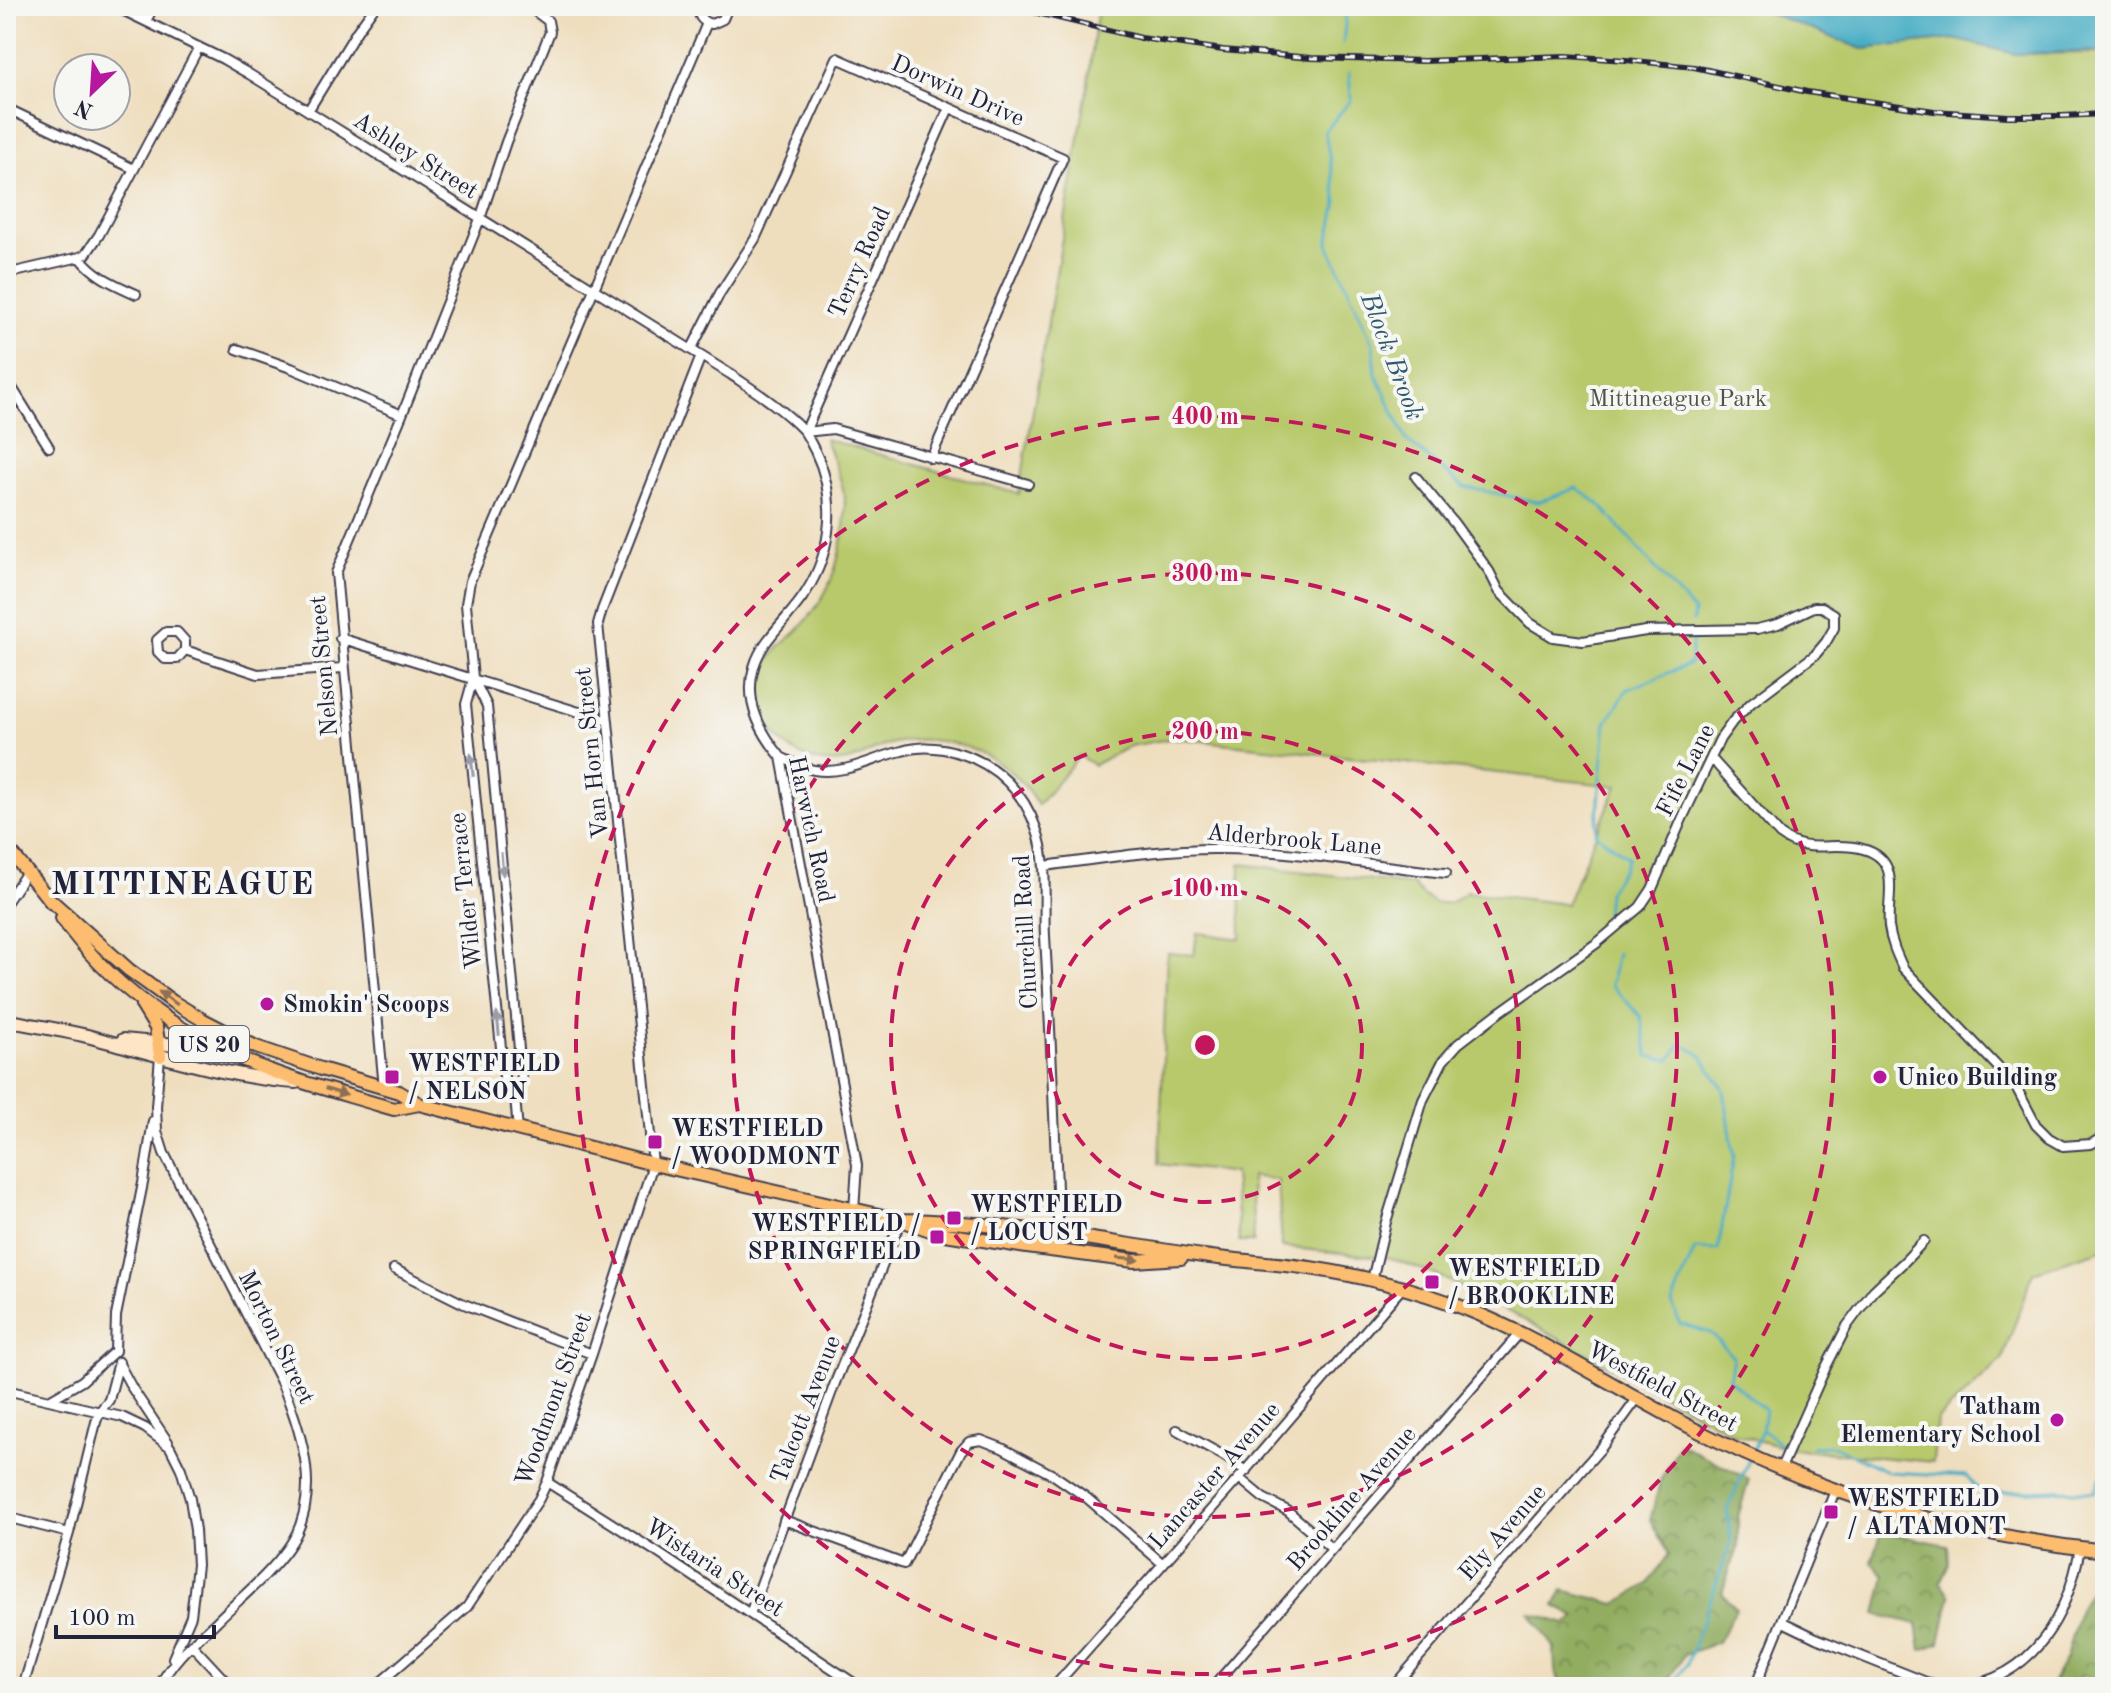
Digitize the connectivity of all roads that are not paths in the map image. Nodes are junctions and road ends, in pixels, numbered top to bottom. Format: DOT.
graph roads {
  1 [pos="114,6"];
  2 [pos="154,6"];
  3 [pos="375,6"];
  4 [pos="528,6"];
  5 [pos="699,6"];
  6 [pos="725,6"];
  7 [pos="146,21"];
  8 [pos="707,23"];
  9 [pos="199,47"];
  10 [pos="6,108"];
  11 [pos="949,108"];
  12 [pos="308,111"];
  13 [pos="134,169"];
  14 [pos="480,219"];
  15 [pos="80,257"];
  16 [pos="6,274"];
  17 [pos="594,290"];
  18 [pos="136,294"];
  19 [pos="237,349"];
  20 [pos="691,350"];
  21 [pos="701,356"];
  22 [pos="6,378"];
  23 [pos="402,415"];
  24 [pos="805,432"];
  25 [pos="49,447"];
  26 [pos="931,458"];
  27 [pos="1416,477"];
  28 [pos="1028,484"];
  29 [pos="340,638"];
  30 [pos="185,650"];
  31 [pos="343,668"];
  32 [pos="473,678"];
  33 [pos="608,721"];
  34 [pos="781,757"];
  35 [pos="1711,758"];
  36 [pos="499,831"];
  37 [pos="479,834"];
  38 [pos="6,846"];
  39 [pos="1044,866"];
  40 [pos="27,872"];
  41 [pos="1446,873"];
  42 [pos="47,897"];
  43 [pos="6,903"];
  44 [pos="511,963"];
  45 [pos="492,964"];
  46 [pos="133,993"];
  47 [pos="6,1020"];
  48 [pos="219,1049"];
  49 [pos="160,1050"];
  50 [pos="304,1082"];
  51 [pos="384,1088"];
  52 [pos="515,1097"];
  53 [pos="419,1104"];
  54 [pos="156,1105"];
  55 [pos="518,1131"];
  56 [pos="2105,1136"];
  57 [pos="653,1164"];
  58 [pos="854,1211"];
  59 [pos="901,1220"];
  60 [pos="1059,1235"];
  61 [pos="1924,1241"];
  62 [pos="1059,1251"];
  63 [pos="1204,1256"];
  64 [pos="394,1269"];
  65 [pos="1372,1280"];
  66 [pos="1402,1288"];
  67 [pos="1519,1334"];
  68 [pos="115,1351"];
  69 [pos="592,1354"];
  70 [pos="119,1362"];
  71 [pos="6,1390"];
  72 [pos="50,1399"];
  73 [pos="1637,1399"];
  74 [pos="100,1411"];
  75 [pos="1177,1430"];
  76 [pos="170,1447"];
  77 [pos="1780,1470"];
  78 [pos="1242,1474"];
  79 [pos="547,1482"];
  80 [pos="1835,1491"];
  81 [pos="6,1517"];
  82 [pos="784,1520"];
  83 [pos="69,1533"];
  84 [pos="2080,1548"];
  85 [pos="1332,1549"];
  86 [pos="2105,1551"];
  87 [pos="1163,1564"];
  88 [pos="750,1614"];
  89 [pos="1783,1622"];
  90 [pos="192,1645"];
  91 [pos="166,1673"];
  92 [pos="23,1687"];
  93 [pos="159,1687"];
  94 [pos="231,1687"];
  95 [pos="375,1687"];
  96 [pos="860,1687"];
  97 [pos="1054,1687"];
  98 [pos="1213,1687"];
  99 [pos="1393,1687"];
  100 [pos="1755,1687"];
  101 [pos="1950,1687"];
  102 [pos="1960,1687"];
  1 -- 7 [label="street, Ashley Street"];
  2 -- 7 [label="street"];
  3 -- 12 [label="street"];
  4 -- 14 [label="street, Nelson Street"];
  5 -- 8 [label="street"];
  6 -- 8 [label="street"];
  7 -- 9 [label="street, Ashley Street"];
  8 -- 17 [label="street, Wilder Terrace"];
  9 -- 12 [label="street, Ashley Street"];
  9 -- 13 [label="street"];
  10 -- 13 [label="street"];
  11 -- 20 [label="street, Dorwin Drive"];
  11 -- 24 [label="street, Terry Road"];
  11 -- 26 [label="street, Dorwin Drive"];
  12 -- 14 [label="street, Ashley Street"];
  13 -- 15 [label="street"];
  14 -- 17 [label="street, Ashley Street"];
  14 -- 23 [label="street, Nelson Street"];
  15 -- 16 [label="street"];
  15 -- 18 [label="street"];
  17 -- 20 [label="street, Ashley Street"];
  17 -- 32 [label="street, Wilder Terrace"];
  19 -- 23 [label="street"];
  20 -- 21 [label="street, Harwich Road"];
  21 -- 24 [label="street, Harwich Road"];
  21 -- 33 [label="street, Van Horn Street"];
  22 -- 25 [label="street"];
  23 -- 29 [label="street, Nelson Street"];
  24 -- 26 [label="street"];
  24 -- 34 [label="street, Harwich Road"];
  26 -- 28 [label="street"];
  27 -- 35 [label="street, Fife Lane"];
  29 -- 31 [label="street, Nelson Street"];
  29 -- 32 [label="street"];
  30 -- 31 [label="street"];
  31 -- 51 [label="street, Nelson Street"];
  32 -- 33 [label="street"];
  32 -- 36 [label="street, Wilder Terrace"];
  37 -- 32 [label="street, Wilder Terrace, one-way"];
  33 -- 57 [label="street, Van Horn Street"];
  34 -- 39 [label="street, Churchill Road"];
  34 -- 58 [label="street, Harwich Road"];
  35 -- 56 [label="street"];
  35 -- 65 [label="street, Fife Lane"];
  36 -- 37 [label="street"];
  36 -- 44 [label="street, Wilder Terrace, one-way"];
  37 -- 45 [label="street, Wilder Terrace"];
  38 -- 40 [label="main road, Westfield Street / US 20"];
  39 -- 41 [label="street, Alderbrook Lane"];
  39 -- 60 [label="street, Churchill Road"];
  40 -- 42 [label="main road, Westfield Street / US 20"];
  40 -- 43 [label="street"];
  42 -- 46 [label="main road, Westfield Street / US 20"];
  51 -- 42 [label="main road, Westfield Street / US 20, one-way"];
  44 -- 45 [label="street"];
  44 -- 52 [label="street, Wilder Terrace"];
  52 -- 45 [label="street, Wilder Terrace, one-way"];
  46 -- 48 [label="main road, Westfield Street / US 20"];
  46 -- 49 [label="main road"];
  47 -- 49 [label="main road"];
  48 -- 49 [label="main road"];
  48 -- 50 [label="main road, Westfield Street / US 20"];
  49 -- 50 [label="main road"];
  49 -- 54 [label="street"];
  50 -- 53 [label="main road, Westfield Street / US 20, one-way"];
  51 -- 53 [label="main road, Westfield Street / US 20"];
  52 -- 55 [label="street, Wilder Terrace"];
  53 -- 55 [label="main road, Westfield Street / US 20"];
  54 -- 68 [label="street"];
  54 -- 90 [label="street, Morton Street"];
  55 -- 57 [label="main road, Westfield Street / US 20"];
  57 -- 58 [label="main road, Westfield Street / US 20"];
  57 -- 69 [label="street, Woodmont Street"];
  58 -- 59 [label="main road, Westfield Street / US 20"];
  59 -- 60 [label="main road, Westfield Street / US 20"];
  59 -- 62 [label="main road, Westfield Street / US 20"];
  59 -- 82 [label="street, Talcott Avenue"];
  60 -- 62 [label="street, Churchill Road"];
  60 -- 63 [label="main road, Westfield Street / US 20"];
  61 -- 77 [label="street"];
  62 -- 63 [label="main road, Westfield Street / US 20, one-way"];
  63 -- 65 [label="main road, Westfield Street / US 20"];
  64 -- 69 [label="street"];
  65 -- 66 [label="main road, Westfield Street / US 20"];
  66 -- 67 [label="main road, Westfield Street / US 20"];
  66 -- 78 [label="street, Lancaster Avenue"];
  67 -- 73 [label="main road, Westfield Street / US 20"];
  67 -- 85 [label="street, Brookline Avenue"];
  68 -- 70 [label="street"];
  68 -- 72 [label="street"];
  69 -- 79 [label="street, Woodmont Street"];
  70 -- 74 [label="street"];
  70 -- 76 [label="street"];
  71 -- 72 [label="street"];
  72 -- 74 [label="street"];
  73 -- 77 [label="main road, Westfield Street / US 20"];
  73 -- 99 [label="street, Ely Avenue"];
  74 -- 76 [label="street"];
  74 -- 83 [label="street"];
  75 -- 78 [label="street"];
  76 -- 91 [label="street"];
  77 -- 80 [label="main road, Westfield Street / US 20"];
  78 -- 85 [label="street"];
  78 -- 87 [label="street, Lancaster Avenue"];
  79 -- 88 [label="street, Wistaria Street"];
  79 -- 95 [label="street, Woodmont Street"];
  80 -- 84 [label="main road, Westfield Street / US 20"];
  80 -- 89 [label="street"];
  81 -- 83 [label="street"];
  82 -- 87 [label="street"];
  82 -- 88 [label="street, Talcott Avenue"];
  83 -- 92 [label="street"];
  84 -- 86 [label="main road, Westfield Street / US 20"];
  84 -- 102 [label="street"];
  85 -- 98 [label="street, Brookline Avenue"];
  87 -- 97 [label="street, Lancaster Avenue"];
  88 -- 96 [label="street, Wistaria Street"];
  89 -- 100 [label="street"];
  89 -- 101 [label="street"];
  90 -- 91 [label="street, Morton Street"];
  90 -- 94 [label="street"];
  91 -- 93 [label="street, Morton Street"];
}
